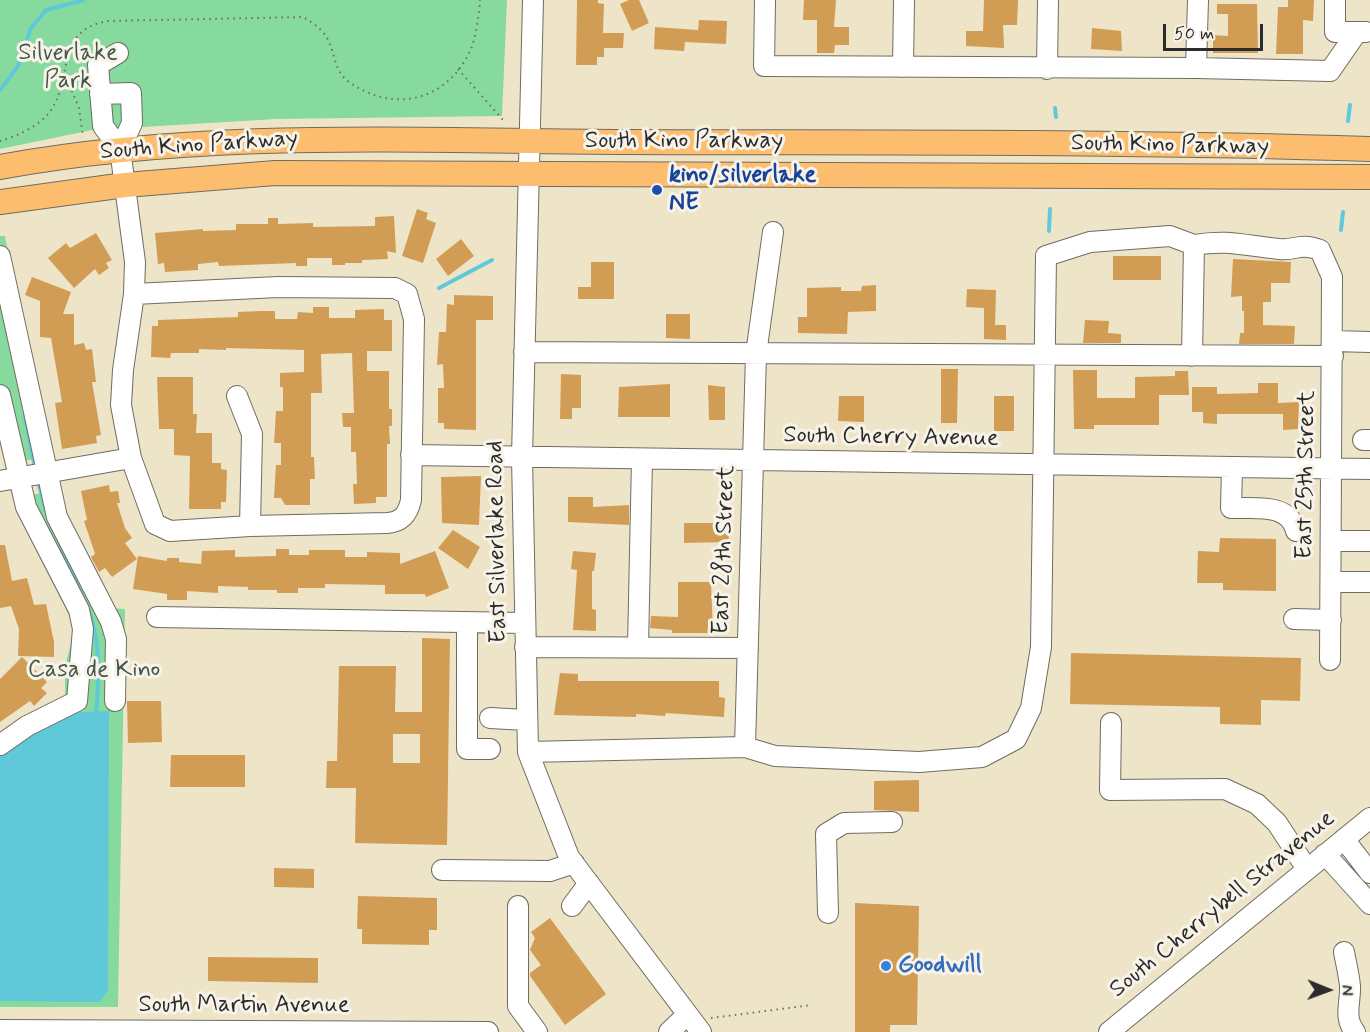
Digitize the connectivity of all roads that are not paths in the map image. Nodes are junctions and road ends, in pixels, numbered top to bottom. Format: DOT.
graph roads {
  1 [pos="533,0"];
  2 [pos="765,0"];
  3 [pos="904,0"];
  4 [pos="1048,0"];
  5 [pos="1197,0"];
  6 [pos="1335,0"];
  7 [pos="1364,32"];
  8 [pos="118,53"];
  9 [pos="903,67"];
  10 [pos="1196,68"];
  11 [pos="1047,69"];
  12 [pos="100,94"];
  13 [pos="528,141"];
  14 [pos="1370,142"];
  15 [pos="1234,146"];
  16 [pos="120,149"];
  17 [pos="1370,149"];
  18 [pos="0,167"];
  19 [pos="527,174"];
  20 [pos="1290,177"];
  21 [pos="1370,177"];
  22 [pos="125,185"];
  23 [pos="1370,185"];
  24 [pos="0,202"];
  25 [pos="773,232"];
  26 [pos="1194,245"];
  27 [pos="0,256"];
  28 [pos="134,294"];
  29 [pos="1370,342"];
  30 [pos="1333,349"];
  31 [pos="524,352"];
  32 [pos="756,354"];
  33 [pos="1045,356"];
  34 [pos="1192,356"];
  35 [pos="0,395"];
  36 [pos="237,396"];
  37 [pos="411,455"];
  38 [pos="522,457"];
  39 [pos="131,458"];
  40 [pos="642,459"];
  41 [pos="753,461"];
  42 [pos="1043,465"];
  43 [pos="1232,468"];
  44 [pos="1332,469"];
  45 [pos="1370,469"];
  46 [pos="47,473"];
  47 [pos="9,479"];
  48 [pos="250,526"];
  49 [pos="1296,531"];
  50 [pos="1331,541"];
  51 [pos="1370,541"];
  52 [pos="1370,548"];
  53 [pos="1370,555"];
  54 [pos="1331,582"];
  55 [pos="1370,582"];
  56 [pos="157,617"];
  57 [pos="1294,619"];
  58 [pos="1331,620"];
  59 [pos="467,622"];
  60 [pos="524,623"];
  61 [pos="525,647"];
  62 [pos="639,647"];
  63 [pos="748,648"];
  64 [pos="1330,660"];
  65 [pos="116,700"];
  66 [pos="490,718"];
  67 [pos="526,720"];
  68 [pos="1111,723"];
  69 [pos="0,745"];
  70 [pos="745,747"];
  71 [pos="490,749"];
  72 [pos="528,752"];
  73 [pos="1370,818"];
  74 [pos="892,822"];
  75 [pos="1344,839"];
  76 [pos="1325,854"];
  77 [pos="574,863"];
  78 [pos="1307,869"];
  79 [pos="442,870"];
  80 [pos="1370,873"];
  81 [pos="589,883"];
  82 [pos="1370,904"];
  83 [pos="518,906"];
  84 [pos="572,906"];
  85 [pos="828,912"];
  86 [pos="1344,952"];
  87 [pos="687,1015"];
  88 [pos="706,1025"];
  89 [pos="0,1030"];
  90 [pos="1351,1030"];
  91 [pos="38,1031"];
  92 [pos="488,1032"];
  93 [pos="537,1032"];
  94 [pos="669,1032"];
  95 [pos="1109,1032"];
  1 -- 13 [label="street, East Silverlake Road"];
  2 -- 9 [label="street"];
  3 -- 9 [label="street"];
  4 -- 11 [label="street"];
  5 -- 10 [label="street"];
  6 -- 7 [label="street"];
  7 -- 10 [label="street"];
  8 -- 12 [label="street"];
  9 -- 11 [label="street"];
  10 -- 11 [label="street"];
  12 -- 16 [label="street"];
  12 -- 16 [label="street"];
  13 -- 15 [label="main road, South Kino Parkway"];
  13 -- 16 [label="main road, South Kino Parkway"];
  13 -- 19 [label="street, East Silverlake Road"];
  14 -- 15 [label="main road"];
  15 -- 17 [label="main road, South Kino Parkway"];
  16 -- 18 [label="main road, South Kino Parkway"];
  16 -- 22 [label="street"];
  19 -- 20 [label="main road, South Kino Parkway"];
  19 -- 22 [label="main road, South Kino Parkway"];
  19 -- 31 [label="street, East Silverlake Road"];
  20 -- 21 [label="main road, South Kino Parkway"];
  20 -- 23 [label="main road"];
  22 -- 24 [label="main road, South Kino Parkway"];
  22 -- 28 [label="street"];
  25 -- 32 [label="street, East 28th Street"];
  26 -- 30 [label="street, East 25th Street"];
  26 -- 33 [label="street"];
  26 -- 34 [label="street"];
  27 -- 46 [label="street"];
  28 -- 37 [label="street"];
  28 -- 39 [label="street"];
  29 -- 30 [label="street"];
  30 -- 34 [label="street"];
  30 -- 44 [label="street, East 25th Street"];
  31 -- 32 [label="street"];
  31 -- 38 [label="street, East Silverlake Road"];
  32 -- 33 [label="street"];
  32 -- 41 [label="street, East 28th Street"];
  33 -- 34 [label="street"];
  33 -- 42 [label="street"];
  35 -- 47 [label="street"];
  36 -- 48 [label="street"];
  37 -- 38 [label="street, South Cherry Avenue"];
  37 -- 48 [label="street"];
  38 -- 40 [label="street, South Cherry Avenue"];
  38 -- 60 [label="street, East Silverlake Road"];
  39 -- 46 [label="street"];
  39 -- 48 [label="street"];
  40 -- 41 [label="street, South Cherry Avenue"];
  40 -- 62 [label="street"];
  41 -- 42 [label="street, South Cherry Avenue"];
  41 -- 63 [label="street, East 28th Street"];
  42 -- 43 [label="street, South Cherry Avenue"];
  42 -- 70 [label="street"];
  43 -- 44 [label="street, South Cherry Avenue"];
  43 -- 49 [label="street"];
  44 -- 45 [label="street, South Cherry Avenue"];
  44 -- 50 [label="street, East 25th Street"];
  46 -- 47 [label="street"];
  46 -- 65 [label="street"];
  47 -- 69 [label="street"];
  50 -- 51 [label="street"];
  50 -- 54 [label="street, East 25th Street"];
  52 -- 53 [label="street"];
  54 -- 55 [label="street"];
  54 -- 58 [label="street, East 25th Street"];
  56 -- 59 [label="street"];
  57 -- 58 [label="street"];
  58 -- 64 [label="street, East 25th Street"];
  59 -- 60 [label="street"];
  59 -- 71 [label="street"];
  60 -- 61 [label="street, East Silverlake Road"];
  61 -- 62 [label="street"];
  61 -- 67 [label="street, East Silverlake Road"];
  62 -- 63 [label="street"];
  63 -- 70 [label="street, East 28th Street"];
  66 -- 67 [label="street"];
  67 -- 72 [label="street, East Silverlake Road"];
  68 -- 78 [label="street"];
  70 -- 72 [label="street"];
  72 -- 77 [label="street, East Silverlake Road"];
  73 -- 75 [label="street, South Cherrybell Stravenue"];
  74 -- 85 [label="street"];
  75 -- 76 [label="street, South Cherrybell Stravenue"];
  75 -- 80 [label="street"];
  76 -- 78 [label="street, South Cherrybell Stravenue"];
  76 -- 82 [label="street"];
  77 -- 79 [label="street"];
  77 -- 81 [label="street, East Silverlake Road"];
  78 -- 95 [label="street, South Cherrybell Stravenue"];
  81 -- 84 [label="street"];
  81 -- 87 [label="street, East Silverlake Road"];
  83 -- 93 [label="street"];
  86 -- 90 [label="street"];
  87 -- 88 [label="street, East Silverlake Road"];
  87 -- 94 [label="street"];
  89 -- 91 [label="street, South Martin Avenue"];
  91 -- 92 [label="street, South Martin Avenue"];
}
